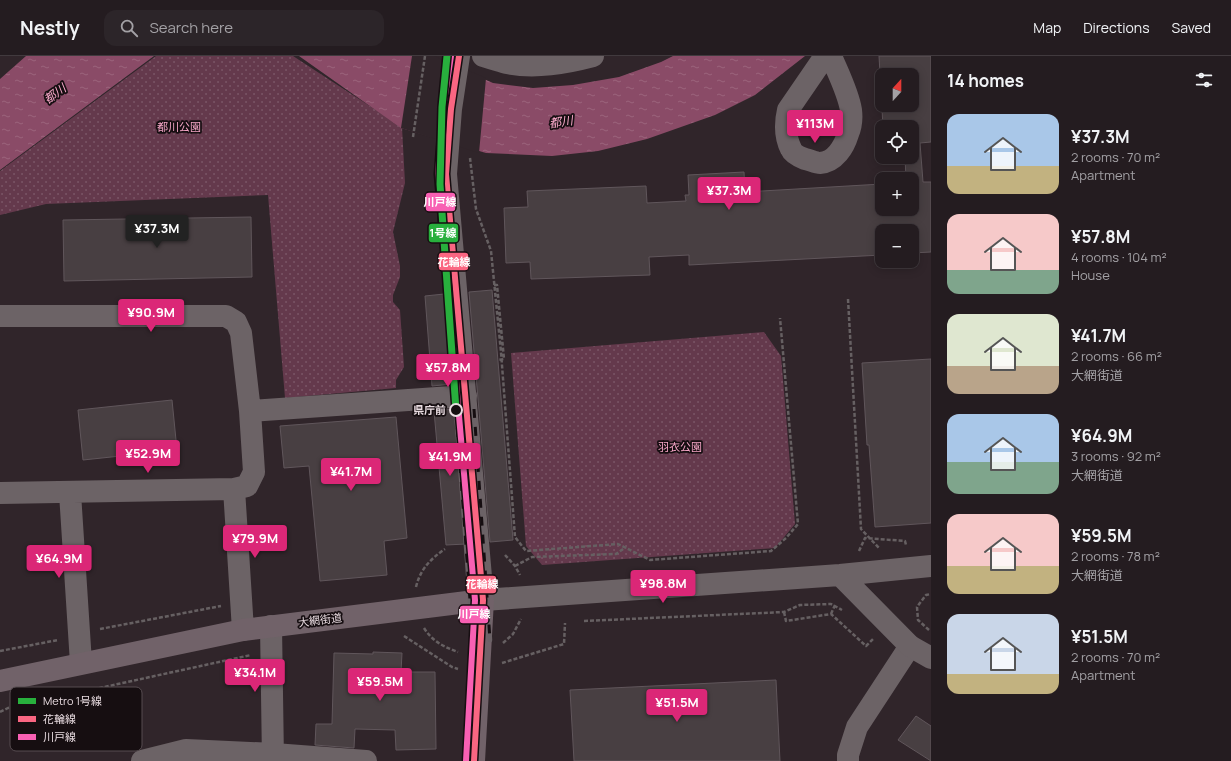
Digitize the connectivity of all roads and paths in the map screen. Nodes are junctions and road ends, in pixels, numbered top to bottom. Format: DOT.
graph roads {
  1 [pos="425,56"];
  2 [pos="459,56"];
  3 [pos="483,56"];
  4 [pos="593,56"];
  5 [pos="825,56"];
  6 [pos="830,56"];
  7 [pos="413,137"];
  8 [pos="470,154"];
  9 [pos="494,285"];
  10 [pos="848,299"];
  11 [pos="0,316"];
  12 [pos="780,318"];
  13 [pos="498,360"];
  14 [pos="466,396"];
  15 [pos="250,410"];
  16 [pos="234,489"];
  17 [pos="70,493"];
  18 [pos="0,494"];
  19 [pos="865,538"];
  20 [pos="913,544"];
  21 [pos="906,545"];
  22 [pos="899,546"];
  23 [pos="626,547"];
  24 [pos="885,547"];
  25 [pos="515,566"];
  26 [pos="931,566"];
  27 [pos="840,575"];
  28 [pos="931,594"];
  29 [pos="483,600"];
  30 [pos="226,605"];
  31 [pos="843,611"];
  32 [pos="784,612"];
  33 [pos="584,621"];
  34 [pos="565,623"];
  35 [pos="271,626"];
  36 [pos="243,630"];
  37 [pos="93,631"];
  38 [pos="931,632"];
  39 [pos="869,634"];
  40 [pos="404,636"];
  41 [pos="874,638"];
  42 [pos="59,639"];
  43 [pos="879,643"];
  44 [pos="910,646"];
  45 [pos="0,651"];
  46 [pos="253,655"];
  47 [pos="931,658"];
  48 [pos="81,663"];
  49 [pos="496,664"];
  50 [pos="452,667"];
  51 [pos="0,681"];
  52 [pos="105,687"];
  53 [pos="10,708"];
  54 [pos="0,712"];
  55 [pos="274,758"];
  56 [pos="142,761"];
  57 [pos="366,761"];
  58 [pos="474,761"];
  59 [pos="848,761"];
  1 -- 7 [label="path"];
  2 -- 14 [label="street"];
  3 -- 4 [label="street"];
  5 -- 6 [label="street"];
  8 -- 9 [label="path"];
  9 -- 13 [label="path"];
  9 -- 23 [label="path"];
  10 -- 24 [label="path"];
  11 -- 15 [label="street"];
  12 -- 23 [label="path"];
  14 -- 15 [label="street"];
  14 -- 29 [label="street"];
  15 -- 16 [label="street"];
  16 -- 17 [label="street"];
  16 -- 36 [label="street"];
  17 -- 18 [label="street"];
  17 -- 48 [label="street"];
  19 -- 21 [label="path"];
  20 -- 21 [label="path"];
  21 -- 22 [label="path"];
  23 -- 25 [label="path"];
  26 -- 27 [label="street"];
  27 -- 29 [label="street"];
  27 -- 44 [label="street"];
  28 -- 38 [label="path"];
  29 -- 35 [label="main road, 大網街道"];
  29 -- 58 [label="main road"];
  30 -- 37 [label="path"];
  31 -- 32 [label="path"];
  32 -- 33 [label="path"];
  32 -- 41 [label="path"];
  34 -- 49 [label="path"];
  35 -- 36 [label="main road, 大網街道"];
  35 -- 55 [label="street"];
  36 -- 48 [label="main road, 大網街道"];
  39 -- 41 [label="path"];
  40 -- 50 [label="path"];
  41 -- 43 [label="path"];
  42 -- 45 [label="path"];
  44 -- 47 [label="street"];
  44 -- 59 [label="street"];
  46 -- 52 [label="path"];
  48 -- 51 [label="main road, 大網街道"];
  53 -- 54 [label="path"];
  55 -- 56 [label="street"];
  55 -- 57 [label="street"];
}
